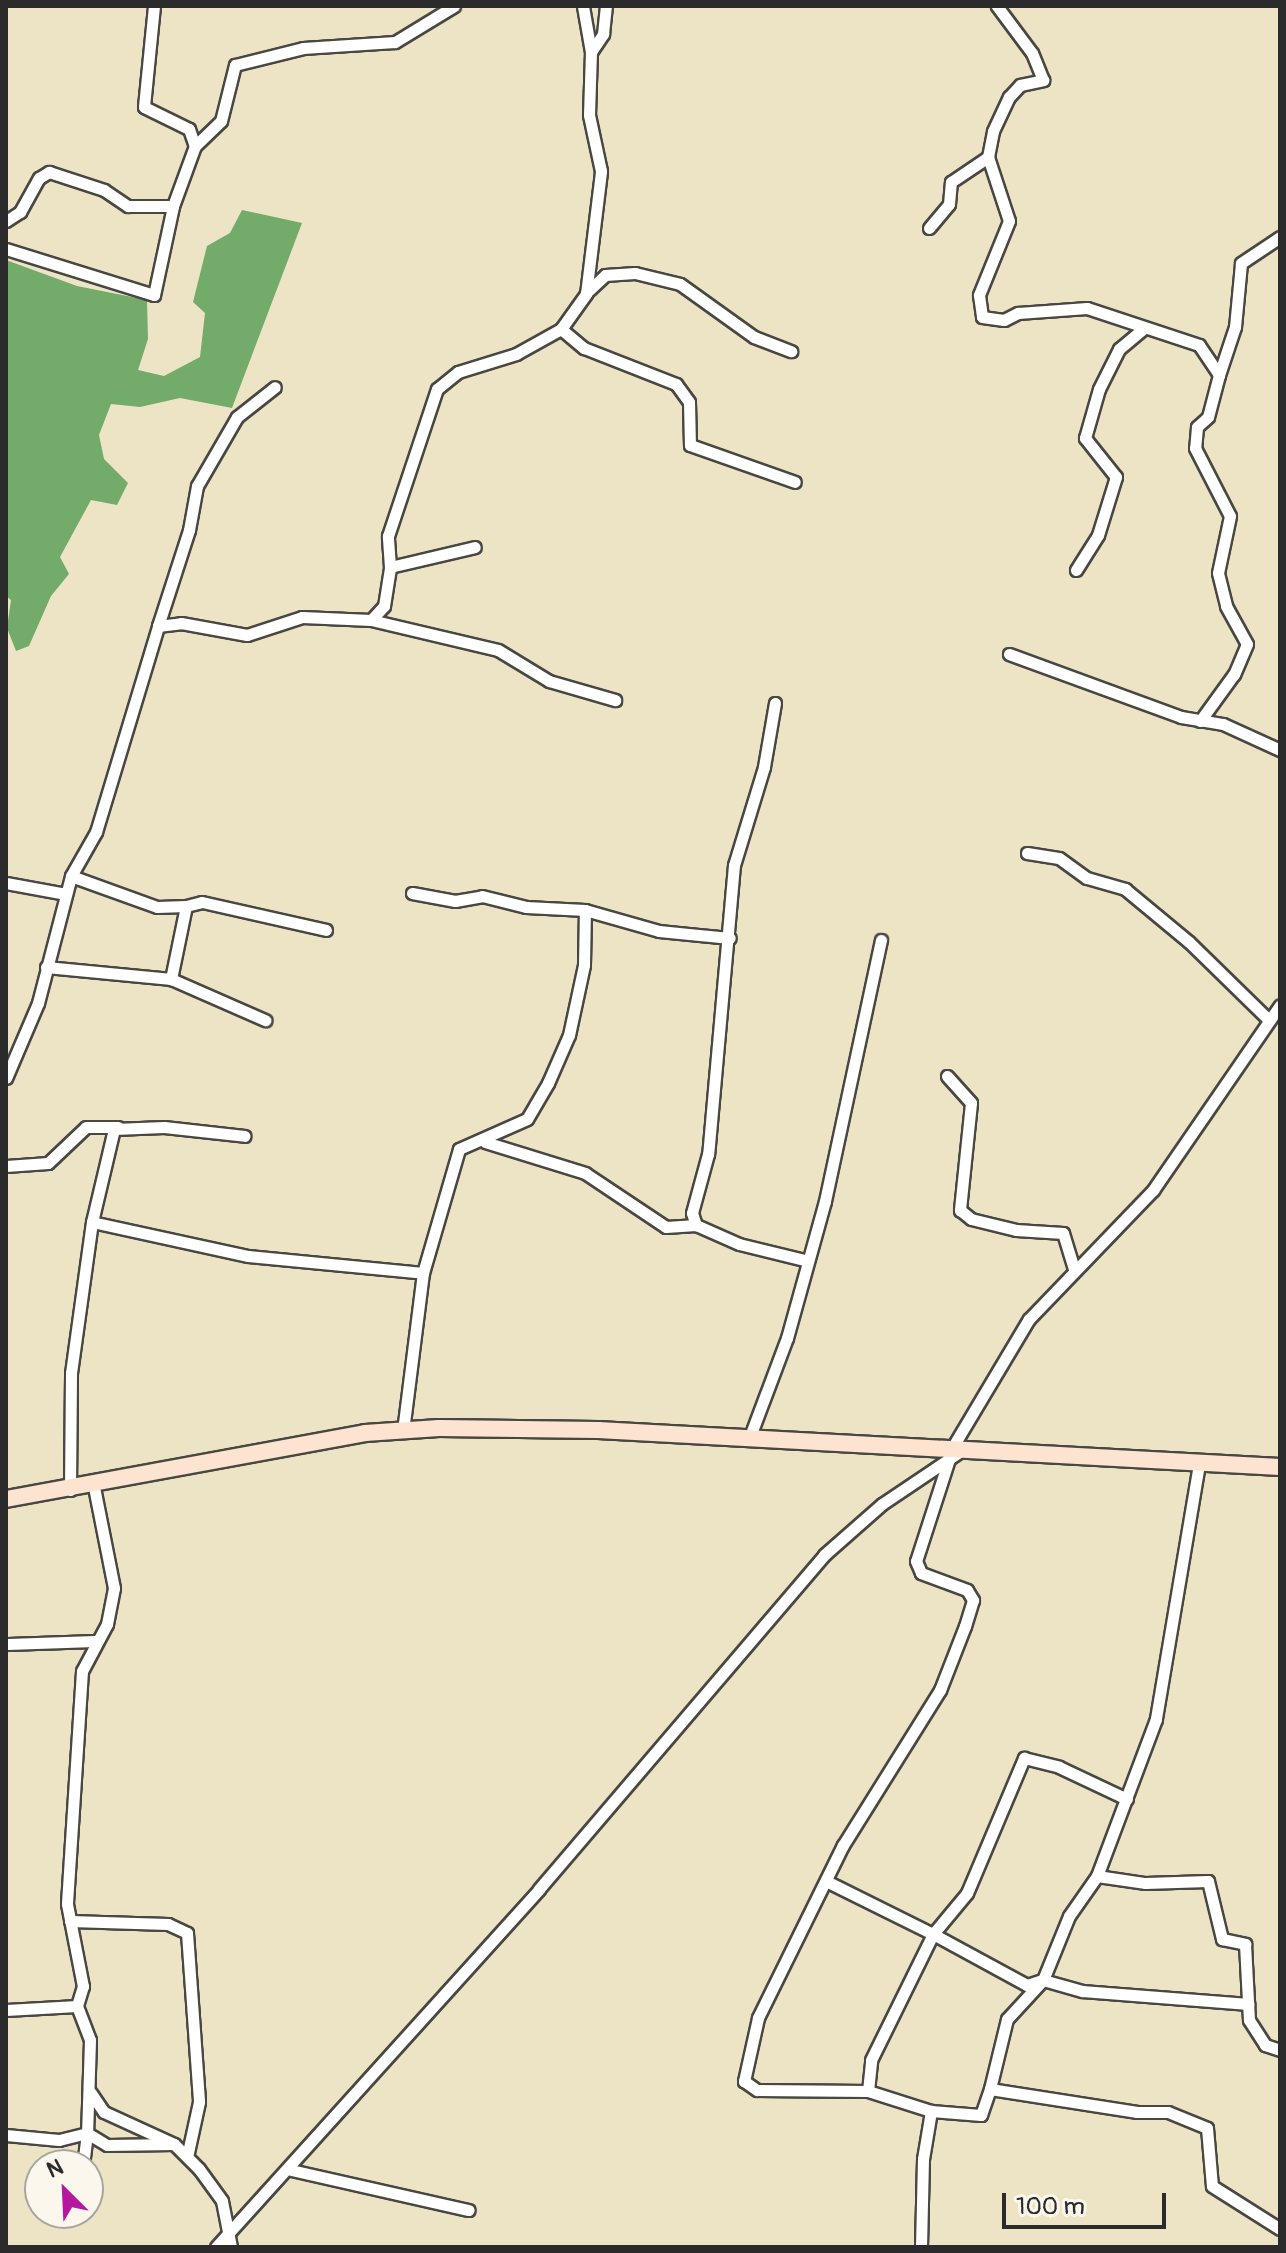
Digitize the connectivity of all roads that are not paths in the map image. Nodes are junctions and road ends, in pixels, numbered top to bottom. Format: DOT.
graph roads {
  1 [pos="154,6"];
  2 [pos="454,6"];
  3 [pos="583,6"];
  4 [pos="606,6"];
  5 [pos="997,6"];
  6 [pos="591,52"];
  7 [pos="195,146"];
  8 [pos="988,157"];
  9 [pos="173,206"];
  10 [pos="6,221"];
  11 [pos="929,228"];
  12 [pos="1280,237"];
  13 [pos="6,249"];
  14 [pos="586,294"];
  15 [pos="561,329"];
  16 [pos="1142,330"];
  17 [pos="791,351"];
  18 [pos="1219,375"];
  19 [pos="275,387"];
  20 [pos="795,482"];
  21 [pos="475,547"];
  22 [pos="390,567"];
  23 [pos="1076,570"];
  24 [pos="371,620"];
  25 [pos="158,626"];
  26 [pos="1009,654"];
  27 [pos="615,700"];
  28 [pos="775,703"];
  29 [pos="1200,721"];
  30 [pos="1280,750"];
  31 [pos="1027,853"];
  32 [pos="71,876"];
  33 [pos="6,883"];
  34 [pos="412,893"];
  35 [pos="66,894"];
  36 [pos="186,906"];
  37 [pos="585,910"];
  38 [pos="326,930"];
  39 [pos="730,938"];
  40 [pos="881,940"];
  41 [pos="46,967"];
  42 [pos="171,979"];
  43 [pos="1280,1005"];
  44 [pos="265,1020"];
  45 [pos="1269,1020"];
  46 [pos="947,1076"];
  47 [pos="6,1078"];
  48 [pos="118,1127"];
  49 [pos="245,1136"];
  50 [pos="485,1142"];
  51 [pos="6,1166"];
  52 [pos="92,1222"];
  53 [pos="696,1225"];
  54 [pos="808,1261"];
  55 [pos="1074,1269"];
  56 [pos="423,1273"];
  57 [pos="403,1431"];
  58 [pos="749,1439"];
  59 [pos="955,1452"];
  60 [pos="1199,1464"];
  61 [pos="1280,1467"];
  62 [pos="94,1487"];
  63 [pos="70,1490"];
  64 [pos="6,1499"];
  65 [pos="96,1641"];
  66 [pos="6,1644"];
  67 [pos="1127,1799"];
  68 [pos="1097,1876"];
  69 [pos="826,1881"];
  70 [pos="70,1921"];
  71 [pos="933,1934"];
  72 [pos="1043,1980"];
  73 [pos="1248,2004"];
  74 [pos="77,2006"];
  75 [pos="6,2010"];
  76 [pos="1280,2050"];
  77 [pos="89,2089"];
  78 [pos="990,2089"];
  79 [pos="868,2091"];
  80 [pos="931,2111"];
  81 [pos="87,2133"];
  82 [pos="6,2135"];
  83 [pos="174,2144"];
  84 [pos="85,2149"];
  85 [pos="187,2157"];
  86 [pos="291,2170"];
  87 [pos="469,2210"];
  88 [pos="1280,2229"];
  89 [pos="228,2242"];
  90 [pos="216,2247"];
  91 [pos="921,2247"];
  1 -- 7 [label="street"];
  2 -- 7 [label="street"];
  3 -- 6 [label="street"];
  4 -- 6 [label="street"];
  5 -- 8 [label="street"];
  6 -- 14 [label="street"];
  7 -- 9 [label="street"];
  8 -- 11 [label="street"];
  8 -- 16 [label="street"];
  9 -- 10 [label="street"];
  9 -- 13 [label="street"];
  12 -- 18 [label="street"];
  14 -- 15 [label="street"];
  14 -- 17 [label="street"];
  15 -- 20 [label="street"];
  15 -- 22 [label="street"];
  16 -- 18 [label="street"];
  16 -- 23 [label="street"];
  18 -- 29 [label="street"];
  19 -- 25 [label="street"];
  21 -- 22 [label="street"];
  22 -- 24 [label="street"];
  24 -- 25 [label="street"];
  24 -- 27 [label="street"];
  25 -- 32 [label="street"];
  26 -- 29 [label="street"];
  28 -- 39 [label="street"];
  29 -- 30 [label="street"];
  31 -- 45 [label="street"];
  32 -- 35 [label="street"];
  32 -- 36 [label="street"];
  33 -- 35 [label="street"];
  34 -- 37 [label="street"];
  35 -- 41 [label="street"];
  36 -- 38 [label="street"];
  36 -- 42 [label="street"];
  37 -- 39 [label="street"];
  37 -- 50 [label="street"];
  39 -- 53 [label="street"];
  40 -- 54 [label="street"];
  41 -- 42 [label="street"];
  41 -- 47 [label="street"];
  42 -- 44 [label="street"];
  43 -- 45 [label="street"];
  45 -- 55 [label="street"];
  46 -- 55 [label="street"];
  48 -- 49 [label="street"];
  48 -- 51 [label="street"];
  48 -- 52 [label="street"];
  50 -- 53 [label="street"];
  50 -- 56 [label="street"];
  52 -- 56 [label="street"];
  52 -- 63 [label="street"];
  53 -- 54 [label="street"];
  54 -- 58 [label="street"];
  55 -- 59 [label="street"];
  56 -- 57 [label="street"];
  57 -- 58 [label="main road"];
  57 -- 62 [label="main road"];
  58 -- 59 [label="main road"];
  59 -- 60 [label="main road"];
  59 -- 69 [label="street"];
  59 -- 86 [label="street"];
  60 -- 61 [label="main road"];
  60 -- 67 [label="street"];
  62 -- 63 [label="main road"];
  62 -- 65 [label="street"];
  63 -- 64 [label="main road"];
  65 -- 66 [label="street"];
  65 -- 70 [label="street"];
  67 -- 68 [label="street"];
  67 -- 71 [label="street"];
  68 -- 72 [label="street"];
  68 -- 73 [label="street"];
  69 -- 71 [label="street"];
  69 -- 79 [label="street"];
  70 -- 74 [label="street"];
  70 -- 85 [label="street"];
  71 -- 72 [label="street"];
  71 -- 79 [label="street"];
  72 -- 73 [label="street"];
  72 -- 78 [label="street"];
  73 -- 76 [label="street"];
  74 -- 75 [label="street"];
  74 -- 77 [label="street"];
  77 -- 81 [label="street"];
  77 -- 83 [label="street"];
  78 -- 80 [label="street"];
  78 -- 88 [label="street"];
  79 -- 80 [label="street"];
  80 -- 91 [label="street"];
  81 -- 82 [label="street"];
  81 -- 83 [label="street"];
  81 -- 84 [label="street"];
  83 -- 85 [label="street"];
  85 -- 89 [label="street"];
  86 -- 87 [label="street"];
  86 -- 89 [label="street"];
  89 -- 90 [label="street"];
}
